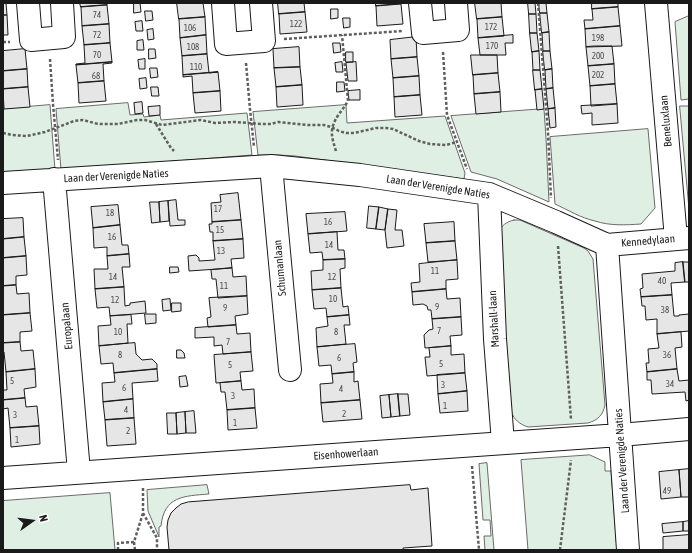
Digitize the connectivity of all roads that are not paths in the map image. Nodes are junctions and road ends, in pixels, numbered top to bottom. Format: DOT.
graph roads {
  1 [pos="28,3"];
  2 [pos="62,3"];
  3 [pos="223,3"];
  4 [pos="261,3"];
  5 [pos="420,3"];
  6 [pos="456,3"];
  7 [pos="656,3"];
  8 [pos="264,167"];
  9 [pos="57,179"];
  10 [pos="3,183"];
  11 [pos="489,194"];
  12 [pos="682,239"];
  13 [pos="607,245"];
  14 [pos="290,370"];
  15 [pos="689,429"];
  16 [pos="620,435"];
  17 [pos="503,443"];
  18 [pos="79,472"];
  19 [pos="3,478"];
  20 [pos="628,550"];
  1 -- 2 [label="street"];
  3 -- 4 [label="street"];
  5 -- 6 [label="street"];
  7 -- 12 [label="street, Beneluxlaan"];
  8 -- 9 [label="street, Laan der Verenigde Naties"];
  8 -- 11 [label="street, Laan der Verenigde Naties"];
  8 -- 14 [label="street, Schumanlaan"];
  9 -- 10 [label="street, Laan der Verenigde Naties"];
  9 -- 18 [label="street, Europalaan"];
  11 -- 13 [label="street, Laan der Verenigde Naties"];
  11 -- 17 [label="street, Marshall-laan"];
  12 -- 13 [label="street, Kennedylaan"];
  13 -- 16 [label="street, Laan der Verenigde Naties"];
  15 -- 16 [label="street, Eisenhowerlaan"];
  16 -- 17 [label="street, Eisenhowerlaan"];
  16 -- 20 [label="street, Laan der Verenigde Naties"];
  17 -- 18 [label="street, Eisenhowerlaan"];
  18 -- 19 [label="street, Eisenhowerlaan"];
}
